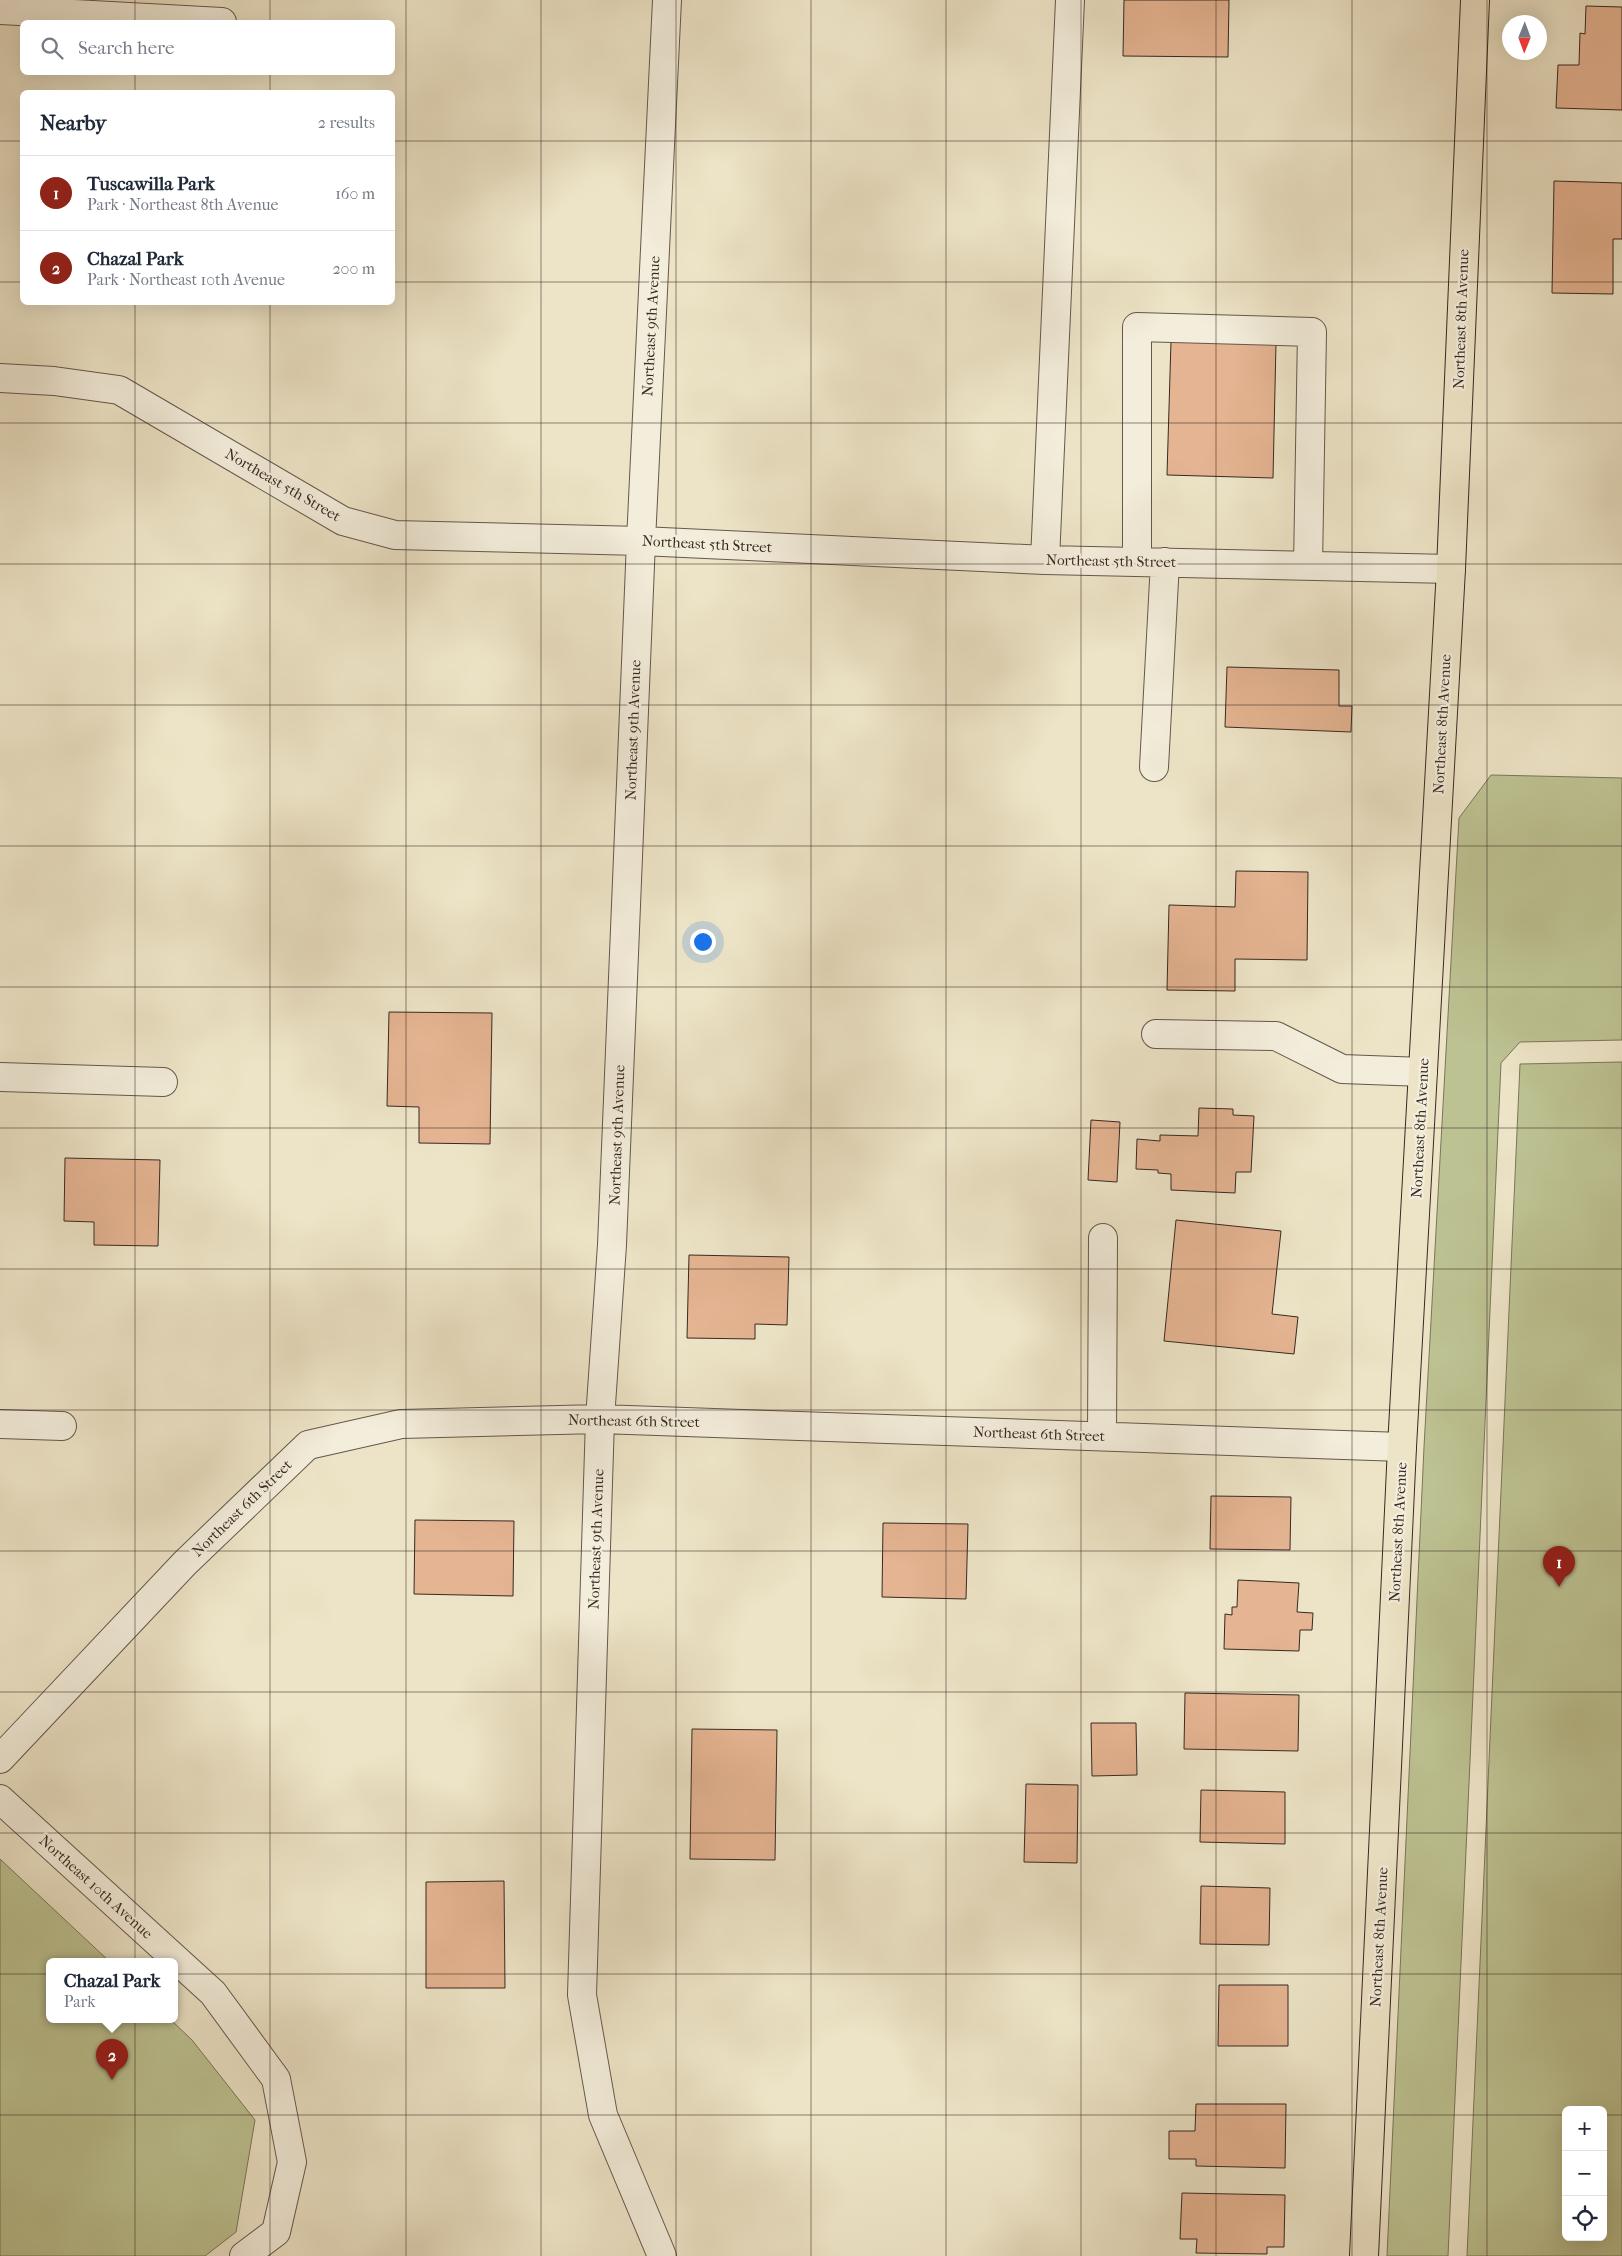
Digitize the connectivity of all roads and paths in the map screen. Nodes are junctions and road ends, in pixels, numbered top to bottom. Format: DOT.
graph roads {
  1 [pos="667,0"];
  2 [pos="1070,0"];
  3 [pos="1475,0"];
  4 [pos="0,10"];
  5 [pos="185,20"];
  6 [pos="0,378"];
  7 [pos="641,541"];
  8 [pos="1045,560"];
  9 [pos="1136,562"];
  10 [pos="1165,562"];
  11 [pos="1308,566"];
  12 [pos="1451,569"];
  13 [pos="1154,767"];
  14 [pos="1156,1034"];
  15 [pos="1423,1072"];
  16 [pos="0,1077"];
  17 [pos="163,1082"];
  18 [pos="1103,1238"];
  19 [pos="600,1419"];
  20 [pos="0,1424"];
  21 [pos="62,1426"];
  22 [pos="1102,1436"];
  23 [pos="1402,1447"];
  24 [pos="0,1759"];
  25 [pos="0,1800"];
  26 [pos="174,1958"];
  27 [pos="178,1962"];
  28 [pos="244,2256"];
  29 [pos="662,2256"];
  30 [pos="1364,2256"];
  1 -- 7 [label="street, Northeast 9th Avenue"];
  2 -- 8 [label="street"];
  3 -- 12 [label="main road, Northeast 8th Avenue"];
  4 -- 5 [label="street"];
  6 -- 7 [label="street, Northeast 5th Street"];
  7 -- 8 [label="street, Northeast 5th Street"];
  7 -- 19 [label="street, Northeast 9th Avenue"];
  8 -- 9 [label="street, Northeast 5th Street"];
  9 -- 10 [label="street, Northeast 5th Street"];
  9 -- 11 [label="street"];
  10 -- 11 [label="street, Northeast 5th Street"];
  10 -- 13 [label="street"];
  11 -- 12 [label="street, Northeast 5th Street"];
  12 -- 15 [label="main road, Northeast 8th Avenue"];
  14 -- 15 [label="street"];
  15 -- 23 [label="main road, Northeast 8th Avenue"];
  16 -- 17 [label="street"];
  18 -- 22 [label="street"];
  19 -- 22 [label="street, Northeast 6th Street"];
  19 -- 24 [label="street, Northeast 6th Street"];
  19 -- 29 [label="street, Northeast 9th Avenue"];
  20 -- 21 [label="street"];
  22 -- 23 [label="street, Northeast 6th Street"];
  23 -- 30 [label="main road, Northeast 8th Avenue"];
  25 -- 26 [label="street, Northeast 10th Avenue"];
  27 -- 28 [label="street, Northeast 10th Avenue"];
}
